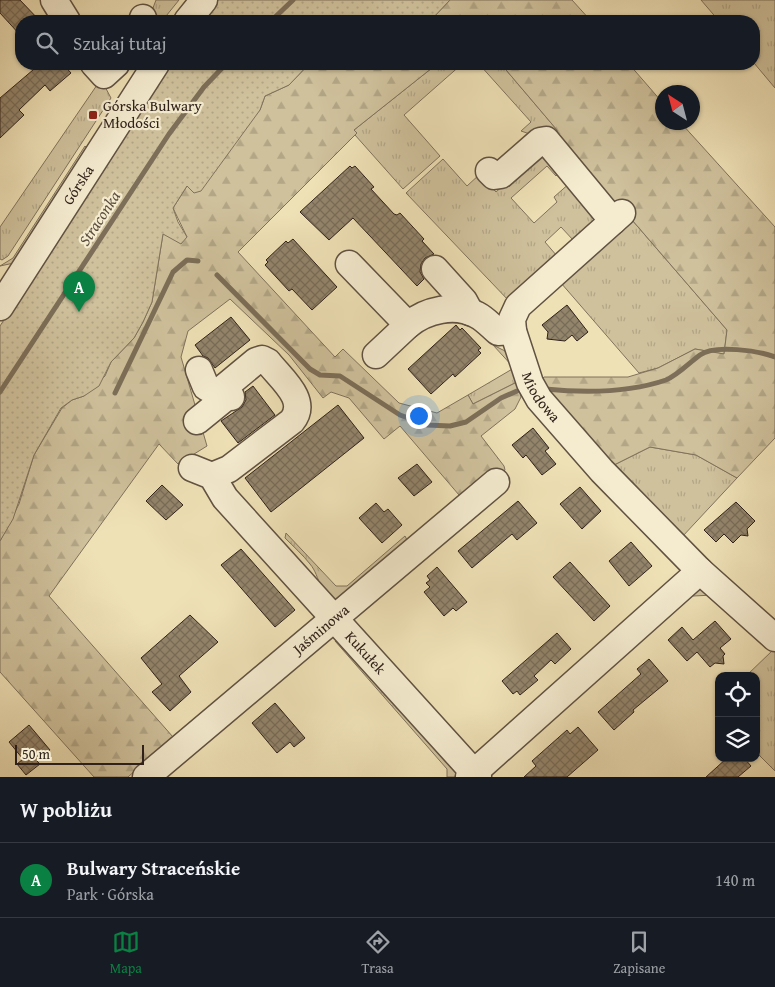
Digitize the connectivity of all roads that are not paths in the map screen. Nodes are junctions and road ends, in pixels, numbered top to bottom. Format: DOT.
graph roads {
  1 [pos="54,0"];
  2 [pos="204,0"];
  3 [pos="63,15"];
  4 [pos="192,15"];
  5 [pos="152,70"];
  6 [pos="489,171"];
  7 [pos="349,264"];
  8 [pos="435,269"];
  9 [pos="4,292"];
  10 [pos="470,312"];
  11 [pos="408,325"];
  12 [pos="513,331"];
  13 [pos="376,355"];
  14 [pos="199,370"];
  15 [pos="231,397"];
  16 [pos="197,421"];
  17 [pos="496,482"];
  18 [pos="700,571"];
  19 [pos="334,616"];
  20 [pos="775,638"];
  21 [pos="474,775"];
  22 [pos="146,777"];
  1 -- 3 [label="street"];
  2 -- 4 [label="street"];
  5 -- 9 [label="street, Górska"];
  6 -- 12 [label="street, Miodowa"];
  7 -- 11 [label="street"];
  8 -- 10 [label="street"];
  10 -- 11 [label="street"];
  10 -- 12 [label="street"];
  11 -- 13 [label="street"];
  12 -- 18 [label="street, Miodowa"];
  14 -- 19 [label="street, Kukułek"];
  15 -- 16 [label="street"];
  17 -- 19 [label="street, Jaśminowa"];
  18 -- 20 [label="street, Miodowa"];
  18 -- 21 [label="street"];
  19 -- 21 [label="street, Kukułek"];
  19 -- 22 [label="street, Jaśminowa"];
}
